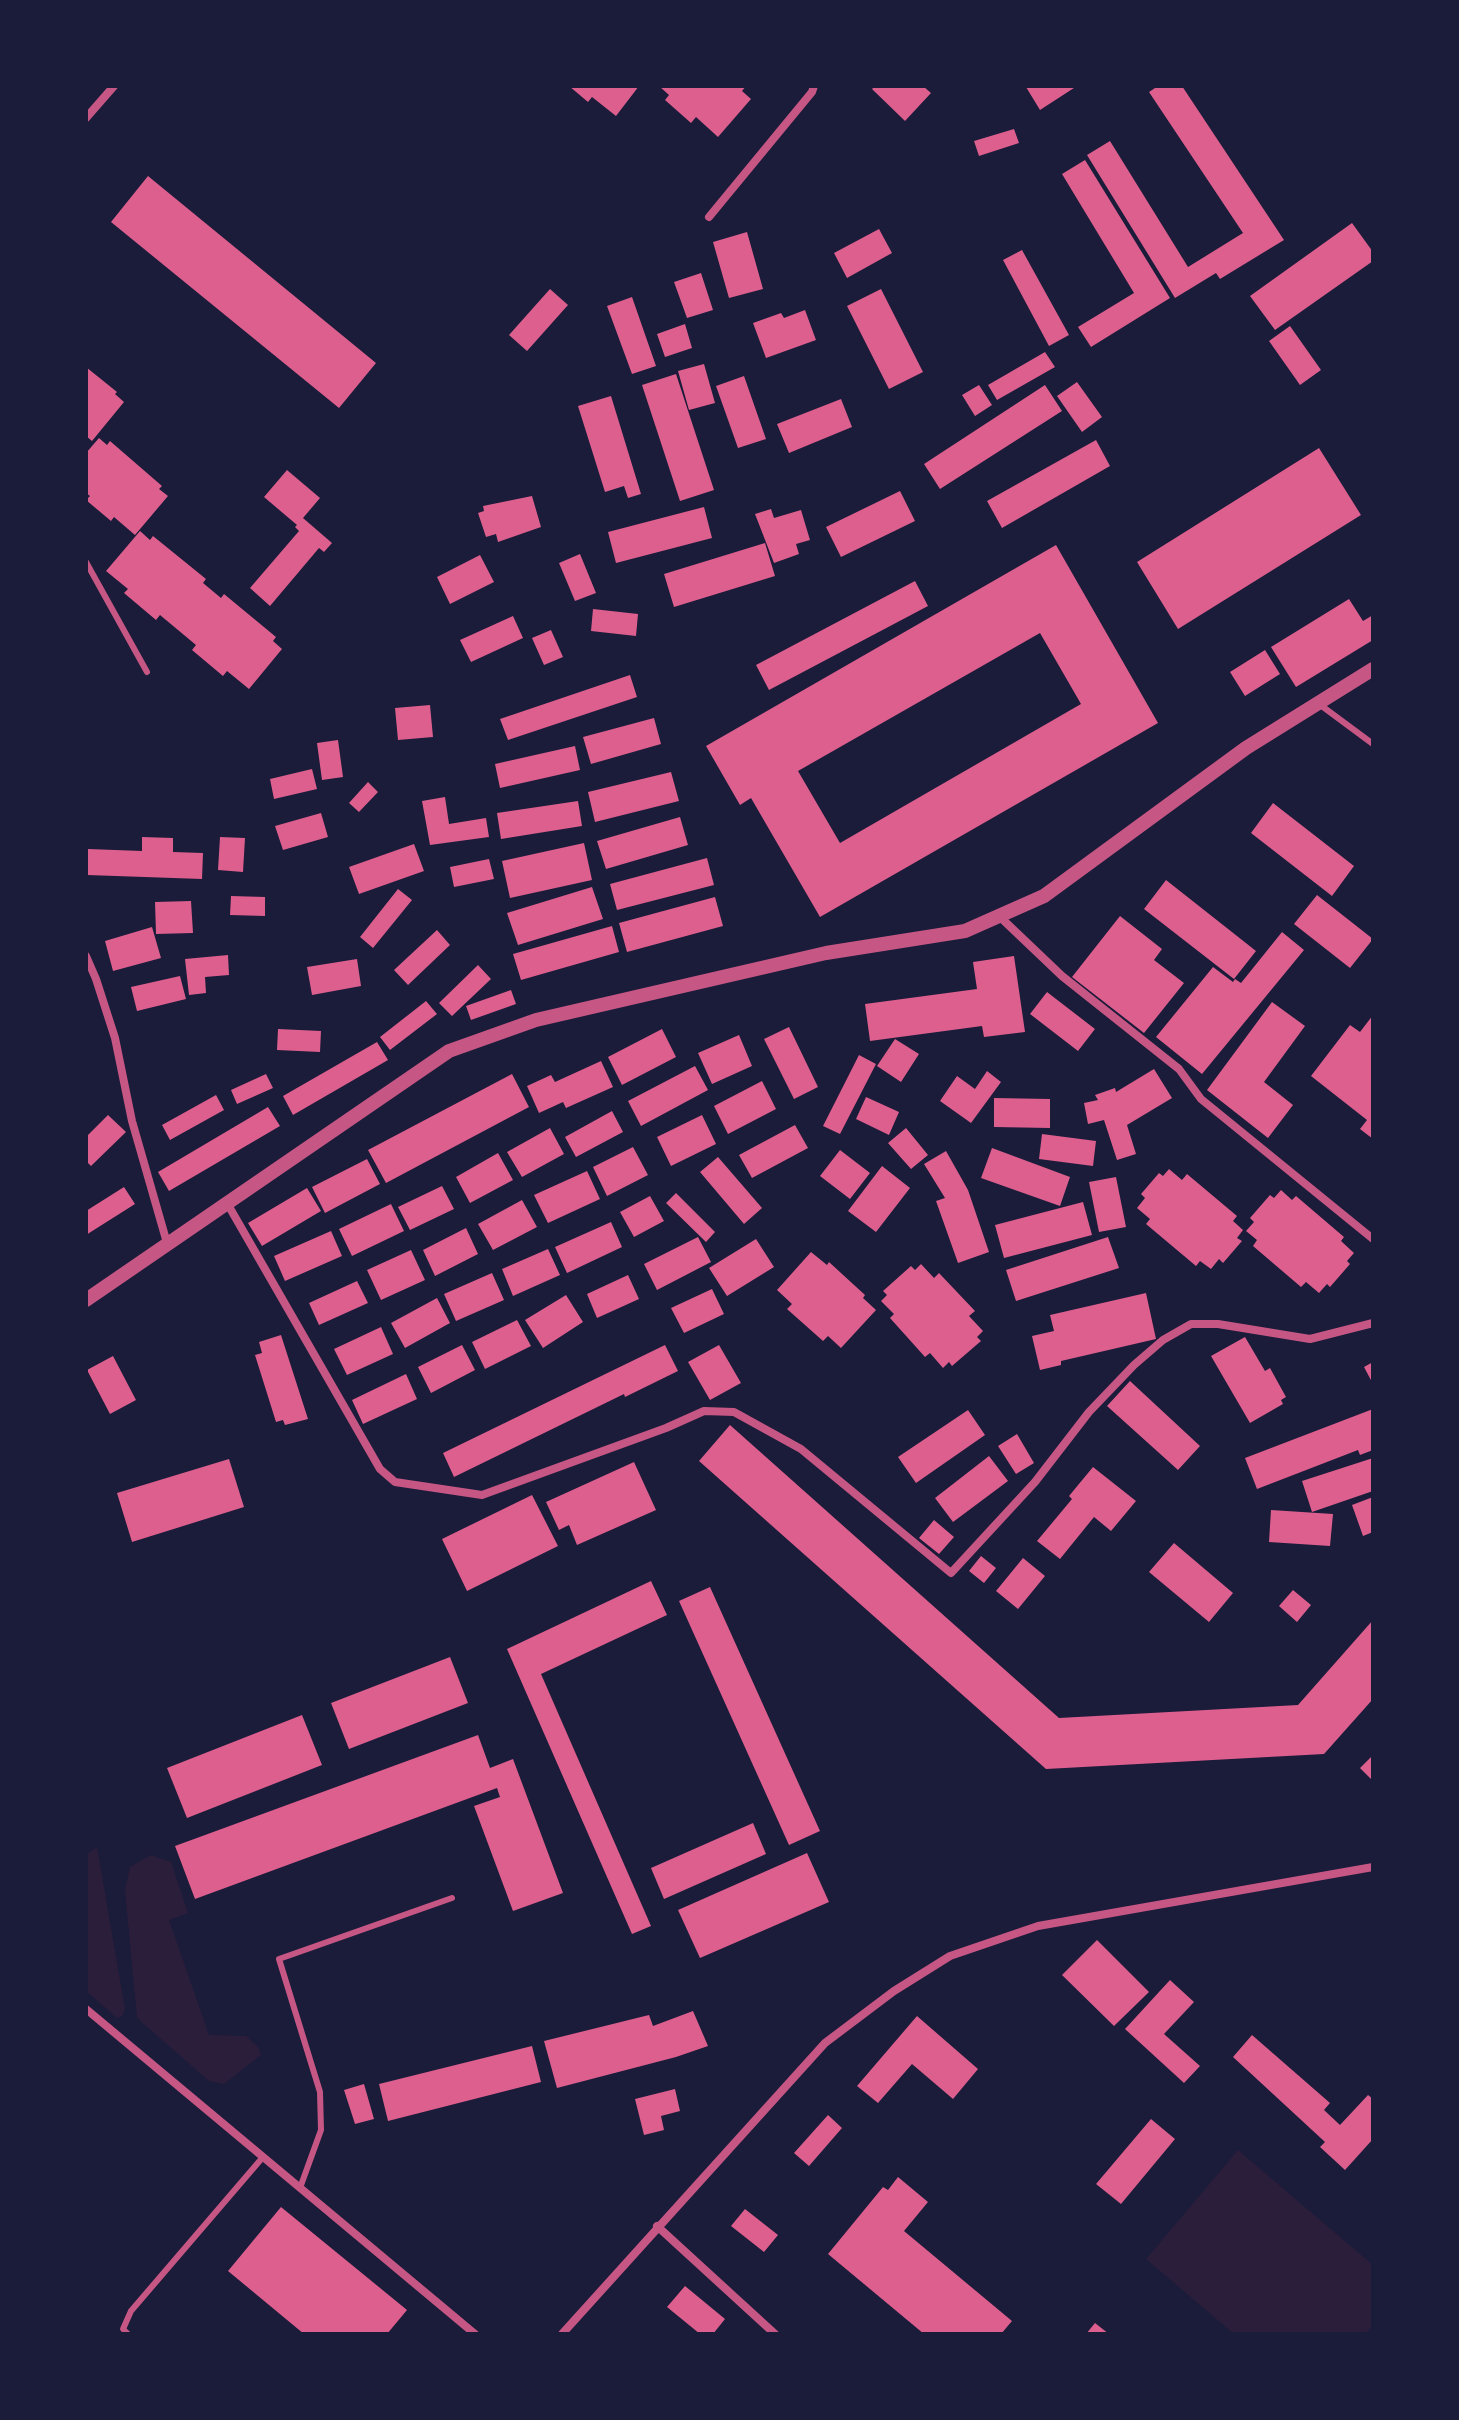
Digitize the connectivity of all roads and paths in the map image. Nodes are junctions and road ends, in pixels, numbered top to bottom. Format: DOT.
graph roads {
  1 [pos="114,86"];
  2 [pos="814,86"];
  3 [pos="86,118"];
  4 [pos="709,217"];
  5 [pos="86,562"];
  6 [pos="1373,669"];
  7 [pos="147,672"];
  8 [pos="1319,704"];
  9 [pos="1373,744"];
  10 [pos="999,916"];
  11 [pos="86,956"];
  12 [pos="227,1202"];
  13 [pos="1373,1239"];
  14 [pos="167,1243"];
  15 [pos="86,1300"];
  16 [pos="1373,1323"];
  17 [pos="1373,1867"];
  18 [pos="452,1898"];
  19 [pos="86,2009"];
  20 [pos="263,2157"];
  21 [pos="300,2188"];
  22 [pos="657,2226"];
  23 [pos="128,2334"];
  24 [pos="475,2334"];
  25 [pos="562,2334"];
  26 [pos="775,2334"];
  1 -- 3 [label="street"];
  2 -- 4 [label="street"];
  5 -- 7 [label="lane"];
  6 -- 8 [label="street"];
  8 -- 9 [label="lane"];
  8 -- 10 [label="street"];
  10 -- 12 [label="street"];
  10 -- 13 [label="street"];
  11 -- 14 [label="street"];
  12 -- 14 [label="street"];
  12 -- 16 [label="street"];
  14 -- 15 [label="street"];
  17 -- 22 [label="street"];
  18 -- 21 [label="lane"];
  19 -- 20 [label="street"];
  20 -- 21 [label="street"];
  20 -- 23 [label="lane"];
  21 -- 24 [label="street"];
  22 -- 25 [label="street"];
  22 -- 26 [label="street"];
}
